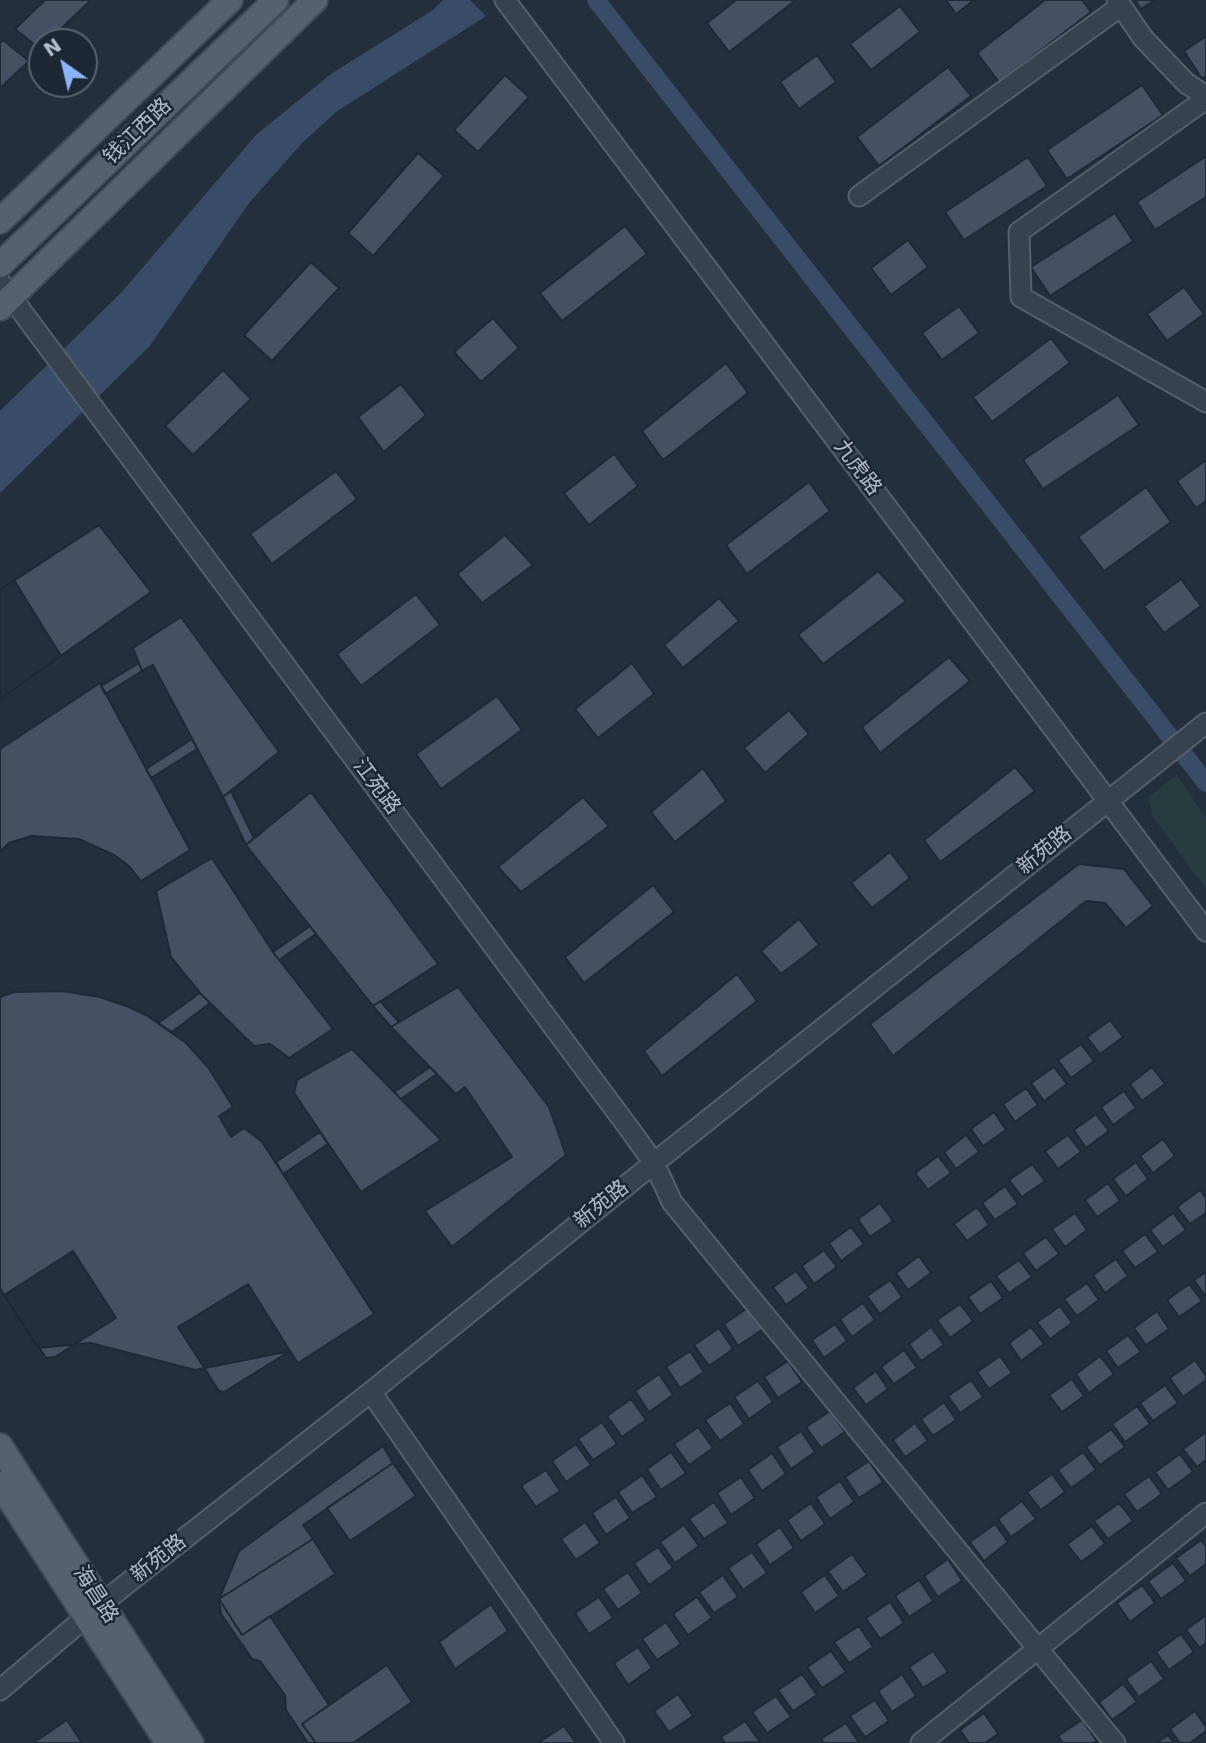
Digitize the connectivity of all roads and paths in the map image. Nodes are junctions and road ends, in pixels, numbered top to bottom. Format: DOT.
graph roads {
  1 [pos="230,0"];
  2 [pos="276,0"];
  3 [pos="315,0"];
  4 [pos="506,3"];
  5 [pos="1119,3"];
  6 [pos="272,42"];
  7 [pos="208,65"];
  8 [pos="1206,98"];
  9 [pos="859,196"];
  10 [pos="0,221"];
  11 [pos="0,265"];
  12 [pos="4,296"];
  13 [pos="1206,402"];
  14 [pos="1205,723"];
  15 [pos="1107,801"];
  16 [pos="1206,931"];
  17 [pos="654,1163"];
  18 [pos="372,1392"];
  19 [pos="0,1446"];
  20 [pos="0,1484"];
  21 [pos="1206,1513"];
  22 [pos="93,1610"];
  23 [pos="1038,1649"];
  24 [pos="0,1690"];
  25 [pos="168,1743"];
  26 [pos="191,1743"];
  27 [pos="614,1743"];
  28 [pos="921,1743"];
  29 [pos="1115,1743"];
  1 -- 10 [label="main road"];
  2 -- 7 [label="main road, 钱江西路"];
  3 -- 6 [label="main road"];
  4 -- 15 [label="street, 九虎路"];
  5 -- 8 [label="street"];
  5 -- 9 [label="street"];
  6 -- 7 [label="main road"];
  6 -- 12 [label="main road"];
  7 -- 11 [label="main road, 钱江西路"];
  8 -- 13 [label="street"];
  12 -- 17 [label="street, 江苑路"];
  14 -- 15 [label="street, 新苑路"];
  15 -- 16 [label="street, 九虎路"];
  15 -- 17 [label="street, 新苑路"];
  17 -- 18 [label="street, 新苑路"];
  17 -- 23 [label="street, 江苑路"];
  18 -- 22 [label="street, 新苑路"];
  18 -- 27 [label="street"];
  19 -- 22 [label="main road, 海昌路"];
  20 -- 22 [label="main road, 海昌路"];
  21 -- 23 [label="street"];
  22 -- 24 [label="street, 新苑路"];
  22 -- 25 [label="main road, 海昌路"];
  22 -- 26 [label="main road, 海昌路"];
  23 -- 28 [label="street"];
  23 -- 29 [label="street, 江苑路"];
}
